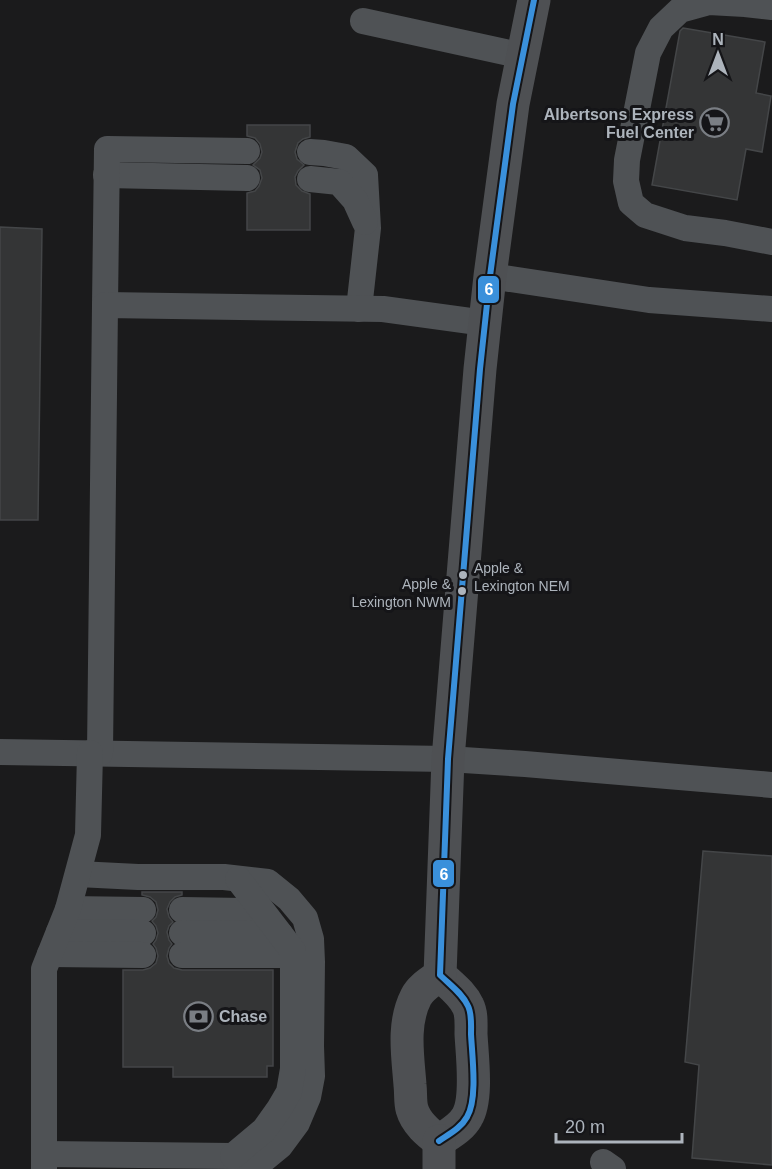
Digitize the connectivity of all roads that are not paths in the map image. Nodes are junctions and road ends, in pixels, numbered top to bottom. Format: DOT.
graph roads {
  1 [pos="534,0"];
  2 [pos="772,7"];
  3 [pos="363,21"];
  4 [pos="523,56"];
  5 [pos="247,151"];
  6 [pos="310,152"];
  7 [pos="106,174"];
  8 [pos="247,178"];
  9 [pos="310,179"];
  10 [pos="368,228"];
  11 [pos="772,242"];
  12 [pos="490,276"];
  13 [pos="105,305"];
  14 [pos="359,309"];
  15 [pos="772,309"];
  16 [pos="485,323"];
  17 [pos="0,752"];
  18 [pos="95,753"];
  19 [pos="448,759"];
  20 [pos="772,785"];
  21 [pos="78,874"];
  22 [pos="238,879"];
  23 [pos="68,909"];
  24 [pos="54,943"];
  25 [pos="287,944"];
  26 [pos="440,975"];
  27 [pos="439,1155"];
  28 [pos="44,1162"];
  29 [pos="239,1165"];
  1 -- 4 [label="main road"];
  2 -- 11 [label="lane"];
  3 -- 4 [label="lane"];
  4 -- 12 [label="main road"];
  5 -- 7 [label="lane"];
  6 -- 10 [label="lane"];
  7 -- 8 [label="lane"];
  7 -- 13 [label="lane"];
  9 -- 10 [label="lane"];
  10 -- 14 [label="lane"];
  12 -- 15 [label="lane"];
  12 -- 16 [label="main road"];
  13 -- 14 [label="lane"];
  13 -- 18 [label="lane"];
  14 -- 16 [label="lane"];
  16 -- 19 [label="main road"];
  17 -- 18 [label="lane"];
  18 -- 19 [label="lane"];
  18 -- 21 [label="lane"];
  19 -- 20 [label="lane"];
  19 -- 26 [label="main road"];
  21 -- 22 [label="lane"];
  21 -- 23 [label="lane"];
  22 -- 25 [label="lane"];
  22 -- 29 [label="lane"];
  23 -- 24 [label="lane"];
  23 -- 24 [label="lane"];
  24 -- 28 [label="lane"];
  25 -- 25 [label="lane"];
  25 -- 29 [label="lane"];
  26 -- 27 [label="main road"];
  26 -- 27 [label="main road"];
  28 -- 29 [label="lane"];
}
